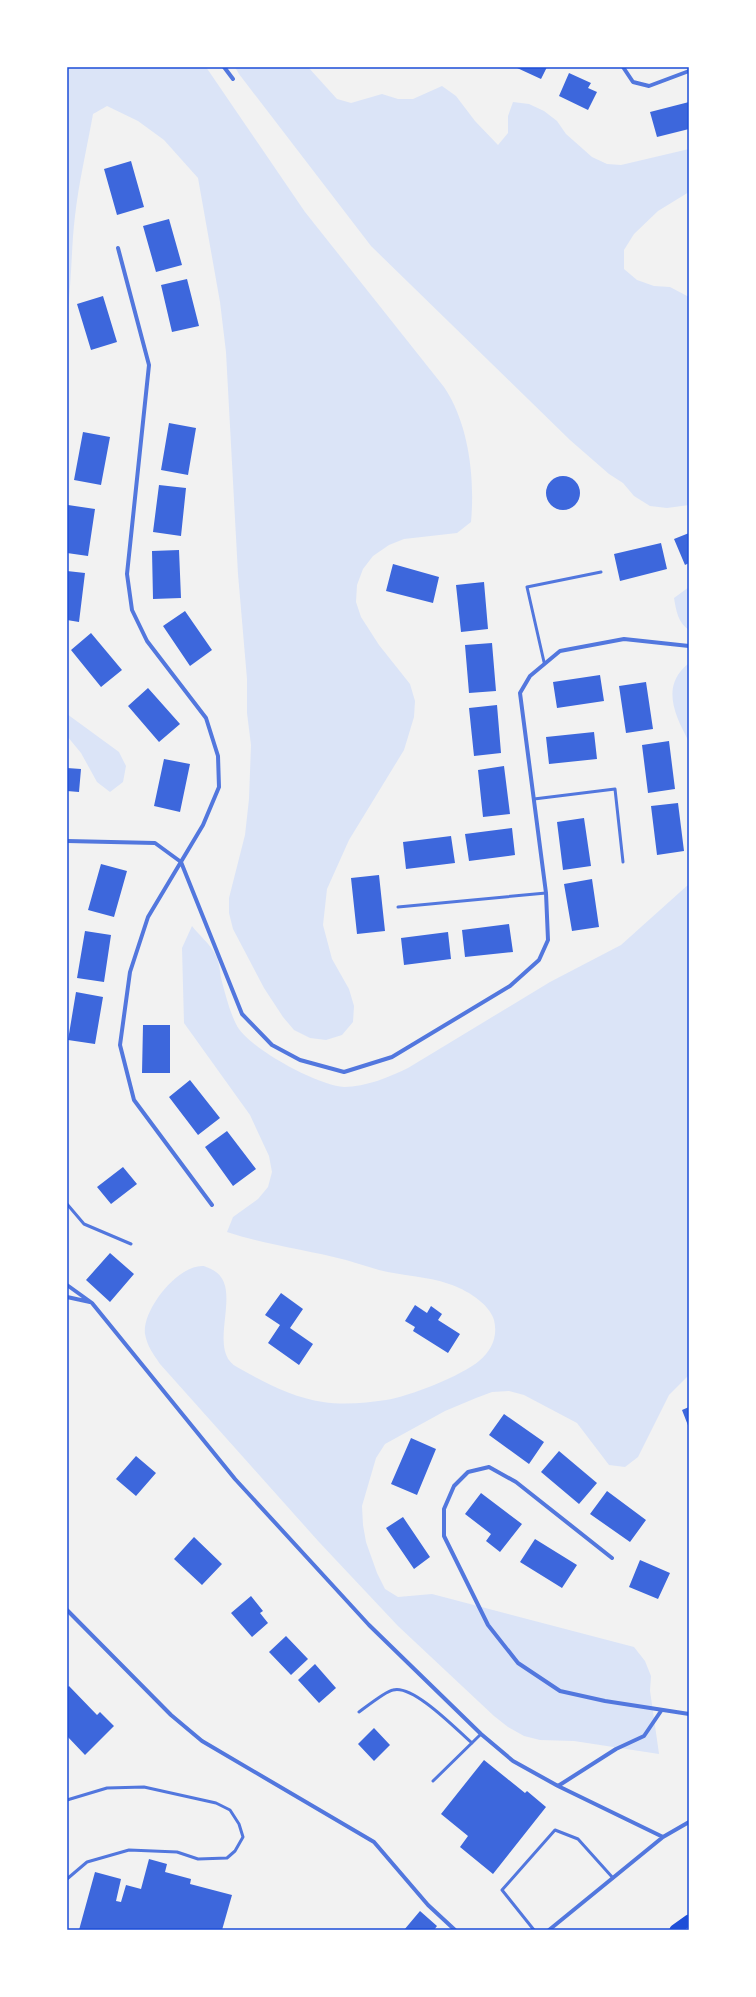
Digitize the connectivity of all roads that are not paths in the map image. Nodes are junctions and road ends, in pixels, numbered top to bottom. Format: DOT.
graph roads {
  1 [pos="224,67"];
  2 [pos="623,67"];
  3 [pos="689,71"];
  4 [pos="233,79"];
  5 [pos="118,248"];
  6 [pos="601,572"];
  7 [pos="689,646"];
  8 [pos="544,662"];
  9 [pos="534,799"];
  10 [pos="67,841"];
  11 [pos="181,862"];
  12 [pos="623,862"];
  13 [pos="546,893"];
  14 [pos="398,907"];
  15 [pos="67,1204"];
  16 [pos="212,1205"];
  17 [pos="131,1244"];
  18 [pos="67,1284"];
  19 [pos="67,1297"];
  20 [pos="92,1303"];
  21 [pos="612,1558"];
  22 [pos="67,1610"];
  23 [pos="661,1711"];
  24 [pos="359,1712"];
  25 [pos="689,1714"];
  26 [pos="481,1734"];
  27 [pos="472,1743"];
  28 [pos="433,1781"];
  29 [pos="558,1786"];
  30 [pos="67,1800"];
  31 [pos="689,1822"];
  32 [pos="664,1837"];
  33 [pos="614,1878"];
  34 [pos="67,1879"];
  35 [pos="689,1920"];
  36 [pos="455,1930"];
  37 [pos="534,1930"];
  38 [pos="549,1930"];
  39 [pos="675,1930"];
  1 -- 4 [label="street"];
  2 -- 3 [label="street"];
  5 -- 11 [label="street"];
  6 -- 8 [label="lane"];
  7 -- 8 [label="street"];
  8 -- 9 [label="street"];
  9 -- 12 [label="lane"];
  9 -- 13 [label="street"];
  10 -- 11 [label="street"];
  11 -- 13 [label="street"];
  11 -- 16 [label="street"];
  13 -- 14 [label="lane"];
  15 -- 17 [label="lane"];
  18 -- 20 [label="street"];
  19 -- 20 [label="street"];
  20 -- 26 [label="street"];
  21 -- 23 [label="street"];
  22 -- 36 [label="street"];
  23 -- 25 [label="street"];
  23 -- 29 [label="street"];
  24 -- 27 [label="lane"];
  26 -- 27 [label="lane"];
  26 -- 29 [label="street"];
  27 -- 28 [label="lane"];
  29 -- 32 [label="street"];
  30 -- 34 [label="lane"];
  31 -- 32 [label="street"];
  32 -- 33 [label="street"];
  33 -- 37 [label="lane"];
  33 -- 38 [label="street"];
  35 -- 39 [label="highway"];
}
